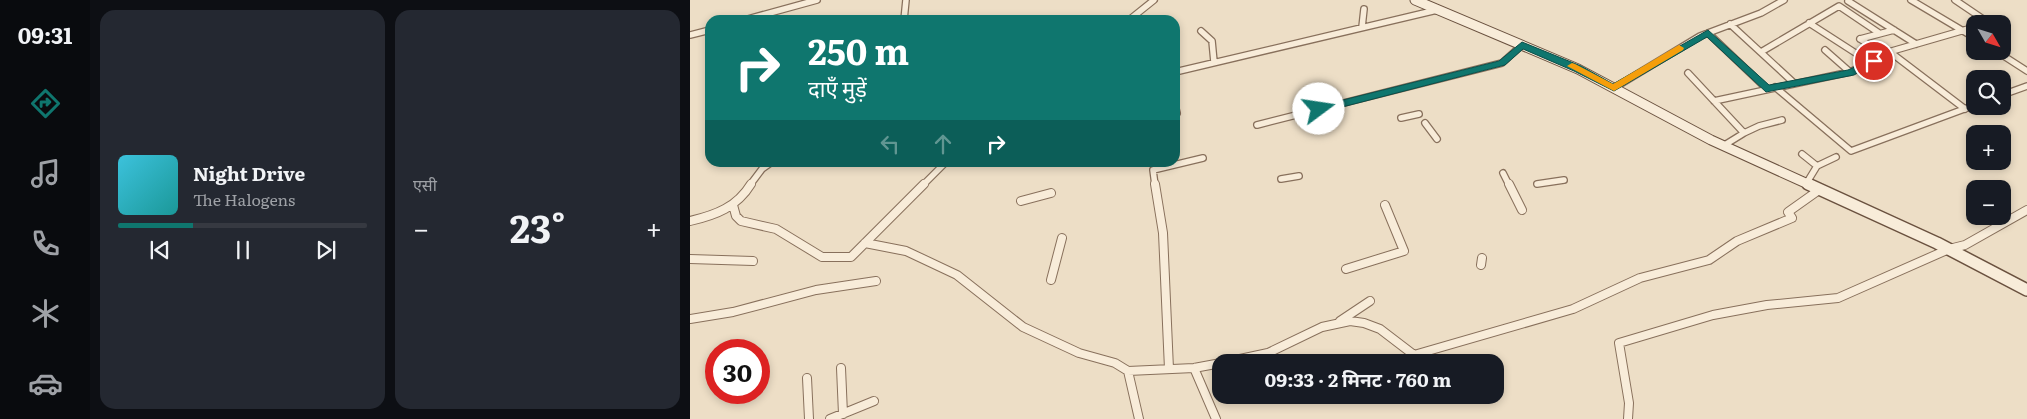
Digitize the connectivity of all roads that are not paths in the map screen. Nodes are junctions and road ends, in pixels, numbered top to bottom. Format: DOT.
graph roads {
  1 [pos="817,0"];
  2 [pos="906,0"];
  3 [pos="1154,0"];
  4 [pos="1415,0"];
  5 [pos="1784,0"];
  6 [pos="1912,0"];
  7 [pos="1955,0"];
  8 [pos="1848,1"];
  9 [pos="1364,9"];
  10 [pos="1437,10"];
  11 [pos="762,15"];
  12 [pos="904,15"];
  13 [pos="1135,15"];
  14 [pos="1977,15"];
  15 [pos="1810,23"];
  16 [pos="1730,24"];
  17 [pos="1362,26"];
  18 [pos="1966,29"];
  19 [pos="1894,30"];
  20 [pos="1963,30"];
  21 [pos="705,31"];
  22 [pos="1201,31"];
  23 [pos="1966,32"];
  24 [pos="1708,33"];
  25 [pos="1879,34"];
  26 [pos="690,35"];
  27 [pos="1916,44"];
  28 [pos="1522,45"];
  29 [pos="1825,50"];
  30 [pos="1761,52"];
  31 [pos="1888,53"];
  32 [pos="2010,60"];
  33 [pos="1214,62"];
  34 [pos="1870,62"];
  35 [pos="1180,71"];
  36 [pos="2027,71"];
  37 [pos="1850,72"];
  38 [pos="1688,73"];
  39 [pos="1794,83"];
  40 [pos="2027,86"];
  41 [pos="1775,87"];
  42 [pos="1614,88"];
  43 [pos="1766,89"];
  44 [pos="2011,92"];
  45 [pos="1714,101"];
  46 [pos="1965,109"];
  47 [pos="1419,114"];
  48 [pos="1401,118"];
  49 [pos="1782,120"];
  50 [pos="1425,123"];
  51 [pos="1257,125"];
  52 [pos="1744,133"];
  53 [pos="1437,139"];
  54 [pos="1723,146"];
  55 [pos="1802,154"];
  56 [pos="1836,157"];
  57 [pos="1203,158"];
  58 [pos="1180,164"];
  59 [pos="1817,166"];
  60 [pos="764,167"];
  61 [pos="941,167"];
  62 [pos="1166,167"];
  63 [pos="1503,172"];
  64 [pos="1299,176"];
  65 [pos="1281,179"];
  66 [pos="1564,180"];
  67 [pos="1537,184"];
  68 [pos="1806,184"];
  69 [pos="1819,190"];
  70 [pos="1051,193"];
  71 [pos="1021,201"];
  72 [pos="733,205"];
  73 [pos="1385,205"];
  74 [pos="1522,210"];
  75 [pos="2027,210"];
  76 [pos="690,221"];
  77 [pos="1062,238"];
  78 [pos="865,243"];
  79 [pos="1949,249"];
  80 [pos="690,259"];
  81 [pos="753,261"];
  82 [pos="1346,269"];
  83 [pos="1051,280"];
  84 [pos="876,281"];
  85 [pos="2027,290"];
  86 [pos="1370,301"];
  87 [pos="690,320"];
  88 [pos="1340,321"];
  89 [pos="1260,354"];
  90 [pos="1212,365"];
  91 [pos="841,368"];
  92 [pos="1194,368"];
  93 [pos="1169,369"];
  94 [pos="1128,371"];
  95 [pos="807,378"];
  96 [pos="874,401"];
  97 [pos="843,414"];
  98 [pos="809,419"];
  99 [pos="830,419"];
  100 [pos="1139,419"];
  101 [pos="1216,419"];
  102 [pos="1628,419"];
  1 -- 11 [label="street"];
  2 -- 12 [label="street"];
  3 -- 13 [label="street"];
  4 -- 10 [label="street"];
  5 -- 16 [label="street"];
  6 -- 20 [label="street"];
  7 -- 14 [label="street"];
  8 -- 19 [label="street"];
  9 -- 17 [label="street"];
  10 -- 17 [label="street"];
  10 -- 28 [label="street"];
  15 -- 25 [label="street"];
  15 -- 30 [label="street"];
  15 -- 34 [label="street"];
  16 -- 24 [label="street"];
  16 -- 30 [label="street"];
  17 -- 33 [label="street"];
  18 -- 20 [label="street"];
  19 -- 25 [label="street"];
  19 -- 27 [label="street"];
  20 -- 23 [label="street"];
  20 -- 27 [label="street"];
  21 -- 26 [label="street"];
  22 -- 33 [label="street"];
  24 -- 42 [label="street"];
  24 -- 43 [label="street"];
  25 -- 31 [label="street"];
  27 -- 31 [label="street"];
  28 -- 42 [label="street"];
  28 -- 51 [label="street"];
  29 -- 37 [label="street"];
  30 -- 39 [label="street"];
  31 -- 34 [label="street"];
  31 -- 46 [label="street"];
  32 -- 36 [label="street"];
  33 -- 35 [label="street"];
  34 -- 37 [label="street"];
  37 -- 39 [label="street"];
  38 -- 45 [label="street"];
  39 -- 41 [label="street"];
  40 -- 44 [label="street"];
  41 -- 43 [label="street"];
  41 -- 46 [label="street"];
  42 -- 54 [label="street"];
  43 -- 45 [label="street"];
  45 -- 52 [label="street"];
  47 -- 48 [label="street"];
  49 -- 52 [label="street"];
  50 -- 53 [label="street"];
  52 -- 54 [label="street"];
  54 -- 68 [label="street"];
  55 -- 59 [label="street"];
  56 -- 59 [label="street"];
  57 -- 58 [label="street"];
  59 -- 68 [label="street"];
  60 -- 72 [label="street"];
  61 -- 78 [label="street"];
  62 -- 93 [label="street"];
  63 -- 74 [label="street"];
  64 -- 65 [label="street"];
  66 -- 67 [label="street"];
  68 -- 69 [label="street"];
  69 -- 79 [label="street"];
  69 -- 88 [label="street"];
  70 -- 71 [label="street"];
  72 -- 76 [label="street"];
  72 -- 78 [label="street"];
  73 -- 82 [label="street"];
  75 -- 79 [label="street"];
  77 -- 83 [label="street"];
  78 -- 94 [label="street"];
  79 -- 85 [label="street"];
  79 -- 102 [label="street"];
  80 -- 81 [label="street"];
  84 -- 87 [label="street"];
  86 -- 88 [label="street"];
  88 -- 89 [label="street"];
  90 -- 92 [label="street"];
  91 -- 97 [label="street"];
  92 -- 93 [label="street"];
  92 -- 101 [label="street"];
  93 -- 94 [label="street"];
  94 -- 100 [label="street"];
  95 -- 98 [label="street"];
  96 -- 97 [label="street"];
  97 -- 99 [label="street"];
}
